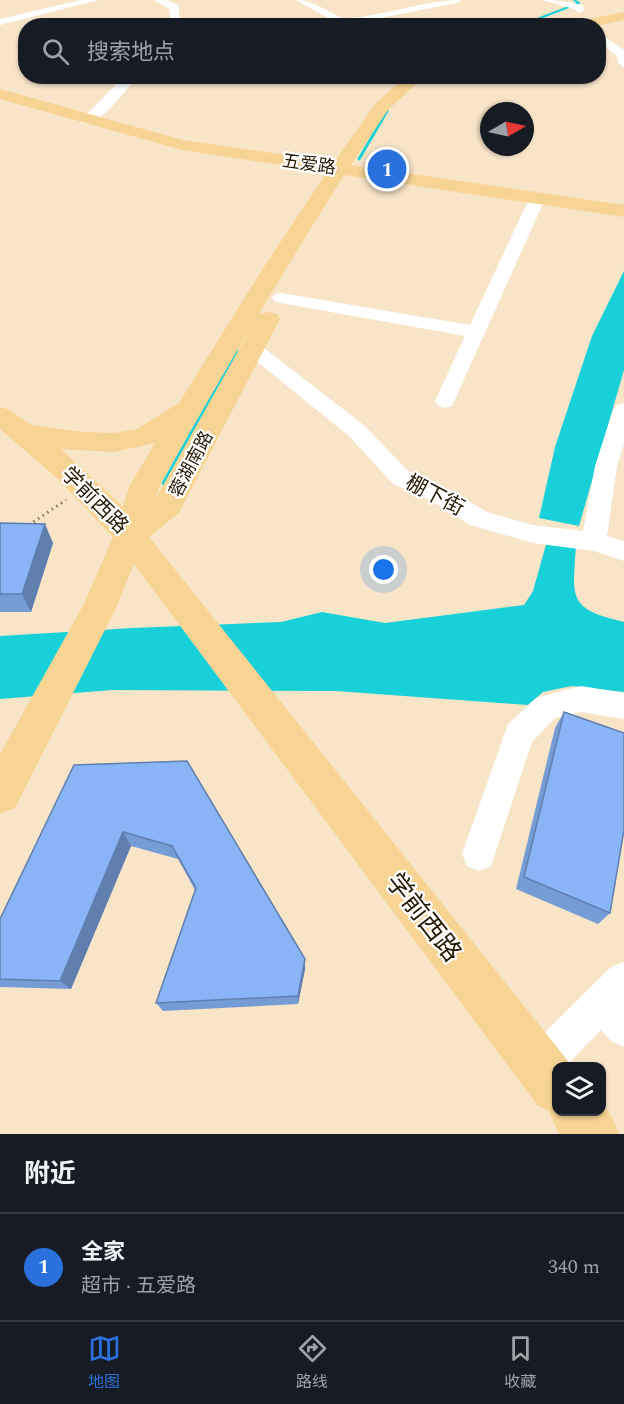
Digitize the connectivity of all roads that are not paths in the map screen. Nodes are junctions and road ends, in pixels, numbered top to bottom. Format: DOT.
graph roads {
  1 [pos="94,0"];
  2 [pos="159,0"];
  3 [pos="301,0"];
  4 [pos="457,0"];
  5 [pos="547,0"];
  6 [pos="579,9"];
  7 [pos="624,16"];
  8 [pos="175,18"];
  9 [pos="336,18"];
  10 [pos="374,18"];
  11 [pos="606,19"];
  12 [pos="0,22"];
  13 [pos="624,22"];
  14 [pos="606,25"];
  15 [pos="606,41"];
  16 [pos="624,63"];
  17 [pos="124,84"];
  18 [pos="422,84"];
  19 [pos="1,97"];
  20 [pos="88,120"];
  21 [pos="348,173"];
  22 [pos="536,201"];
  23 [pos="624,213"];
  24 [pos="280,297"];
  25 [pos="476,332"];
  26 [pos="241,346"];
  27 [pos="445,401"];
  28 [pos="190,406"];
  29 [pos="624,410"];
  30 [pos="0,416"];
  31 [pos="25,433"];
  32 [pos="130,535"];
  33 [pos="594,542"];
  34 [pos="624,551"];
  35 [pos="624,706"];
  36 [pos="0,794"];
  37 [pos="479,855"];
  38 [pos="617,1003"];
  39 [pos="548,1077"];
  40 [pos="578,1116"];
  41 [pos="592,1134"];
  1 -- 12 [label="street"];
  2 -- 8 [label="street"];
  3 -- 9 [label="street"];
  4 -- 10 [label="street"];
  5 -- 6 [label="street"];
  7 -- 11 [label="main road"];
  13 -- 14 [label="main road"];
  15 -- 16 [label="street"];
  17 -- 20 [label="street"];
  18 -- 21 [label="main road"];
  19 -- 20 [label="main road, 五爱路"];
  19 -- 21 [label="main road, 五爱路"];
  20 -- 21 [label="main road, 五爱路"];
  21 -- 22 [label="main road, 五爱路"];
  21 -- 24 [label="main road, 蓉湖南路"];
  21 -- 26 [label="main road, 蓉湖南路"];
  22 -- 23 [label="main road, 五爱路"];
  22 -- 25 [label="street"];
  24 -- 25 [label="street"];
  24 -- 26 [label="main road, 蓉湖南路"];
  25 -- 27 [label="street"];
  26 -- 28 [label="main road, 蓉湖南路"];
  26 -- 32 [label="main road, 蓉湖南路"];
  26 -- 33 [label="street, 棚下街"];
  28 -- 31 [label="main road"];
  28 -- 32 [label="main road, 蓉湖南路"];
  29 -- 33 [label="street"];
  30 -- 31 [label="main road, 学前西路"];
  31 -- 32 [label="main road, 学前西路"];
  32 -- 36 [label="main road"];
  32 -- 39 [label="main road, 学前西路"];
  33 -- 34 [label="street, 棚下街"];
  35 -- 37 [label="street"];
  38 -- 39 [label="street"];
  40 -- 41 [label="main road"];
}
